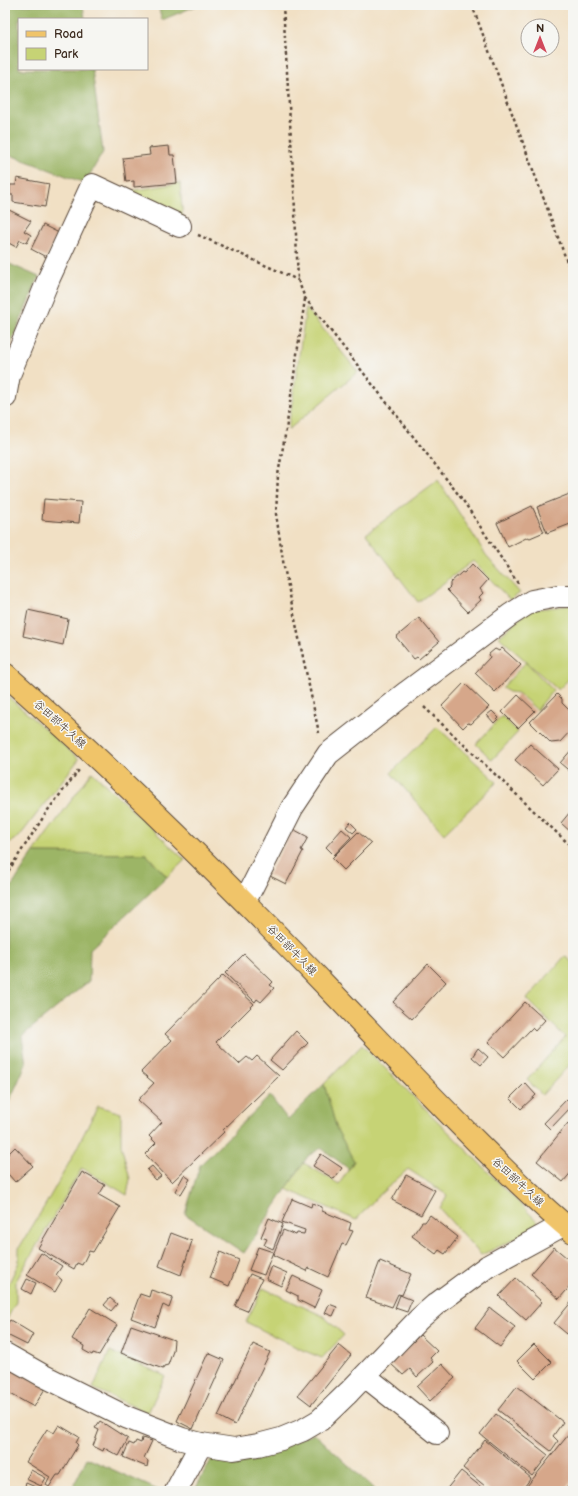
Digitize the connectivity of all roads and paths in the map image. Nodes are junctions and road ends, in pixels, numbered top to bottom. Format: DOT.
graph roads {
  1 [pos="283,5"];
  2 [pos="472,5"];
  3 [pos="180,226"];
  4 [pos="573,278"];
  5 [pos="298,280"];
  6 [pos="305,298"];
  7 [pos="5,397"];
  8 [pos="573,596"];
  9 [pos="532,601"];
  10 [pos="5,674"];
  11 [pos="407,692"];
  12 [pos="92,754"];
  13 [pos="328,754"];
  14 [pos="573,848"];
  15 [pos="5,876"];
  16 [pos="245,901"];
  17 [pos="568,1228"];
  18 [pos="5,1354"];
  19 [pos="365,1376"];
  20 [pos="437,1433"];
  21 [pos="201,1444"];
  22 [pos="176,1491"];
  1 -- 5 [label="path"];
  2 -- 4 [label="path"];
  3 -- 5 [label="path"];
  3 -- 7 [label="street"];
  5 -- 6 [label="path"];
  6 -- 9 [label="path"];
  6 -- 13 [label="path"];
  8 -- 9 [label="street"];
  9 -- 11 [label="street"];
  10 -- 12 [label="main road, 谷田部牛久線"];
  11 -- 13 [label="street"];
  11 -- 14 [label="path"];
  12 -- 15 [label="path"];
  12 -- 16 [label="main road, 谷田部牛久線"];
  13 -- 16 [label="street"];
  16 -- 17 [label="main road, 谷田部牛久線"];
  17 -- 19 [label="street"];
  18 -- 21 [label="street"];
  19 -- 20 [label="street"];
  19 -- 21 [label="street"];
  21 -- 22 [label="street"];
}
